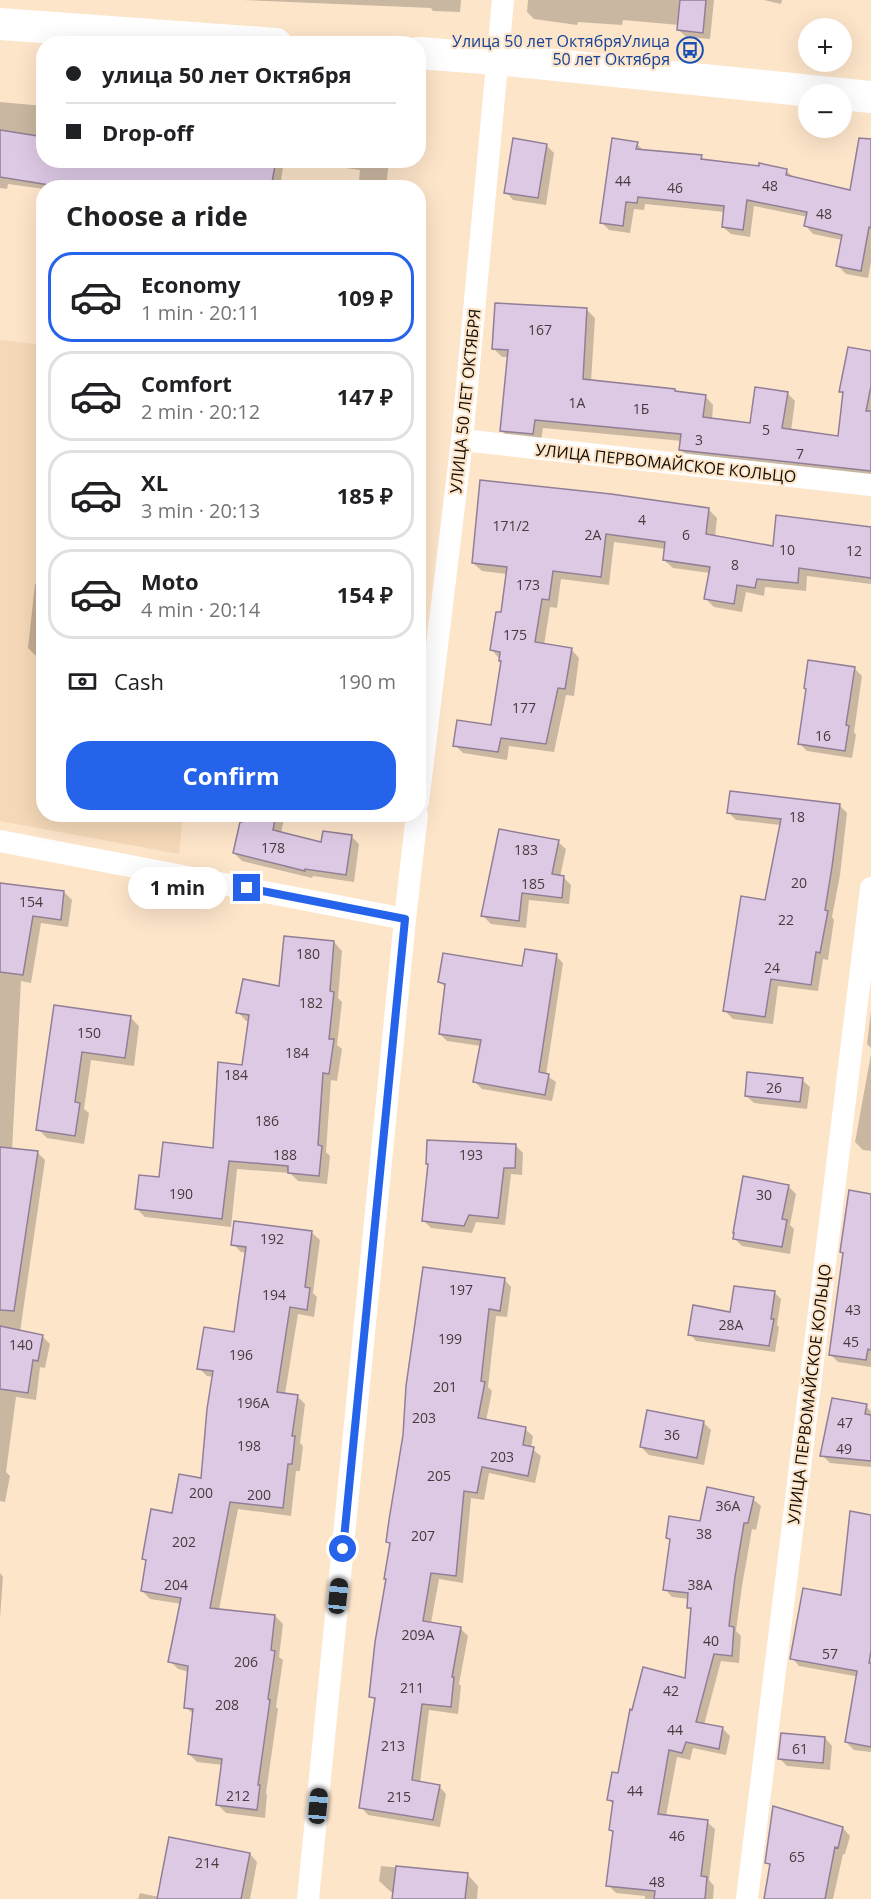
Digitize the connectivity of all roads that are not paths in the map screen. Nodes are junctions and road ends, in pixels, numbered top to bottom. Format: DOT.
graph roads {
  1 [pos="503,0"];
  2 [pos="0,24"];
  3 [pos="166,36"];
  4 [pos="426,54"];
  5 [pos="497,59"];
  6 [pos="871,98"];
  7 [pos="462,440"];
  8 [pos="871,485"];
  9 [pos="426,736"];
  10 [pos="416,822"];
  11 [pos="0,841"];
  12 [pos="871,888"];
  13 [pos="405,919"];
  14 [pos="308,1899"];
  15 [pos="747,1899"];
  1 -- 5 [label="street, УЛИЦА 50 ЛЕТ ОКТЯБРЯ"];
  2 -- 3 [label="street"];
  4 -- 5 [label="street"];
  5 -- 6 [label="street"];
  5 -- 7 [label="street, УЛИЦА 50 ЛЕТ ОКТЯБРЯ"];
  7 -- 8 [label="street, УЛИЦА ПЕРВОМАЙСКОЕ КОЛЬЦО"];
  7 -- 9 [label="street, УЛИЦА 50 ЛЕТ ОКТЯБРЯ"];
  10 -- 13 [label="street"];
  11 -- 13 [label="street"];
  12 -- 15 [label="street, УЛИЦА ПЕРВОМАЙСКОЕ КОЛЬЦО"];
  13 -- 14 [label="street"];
}
